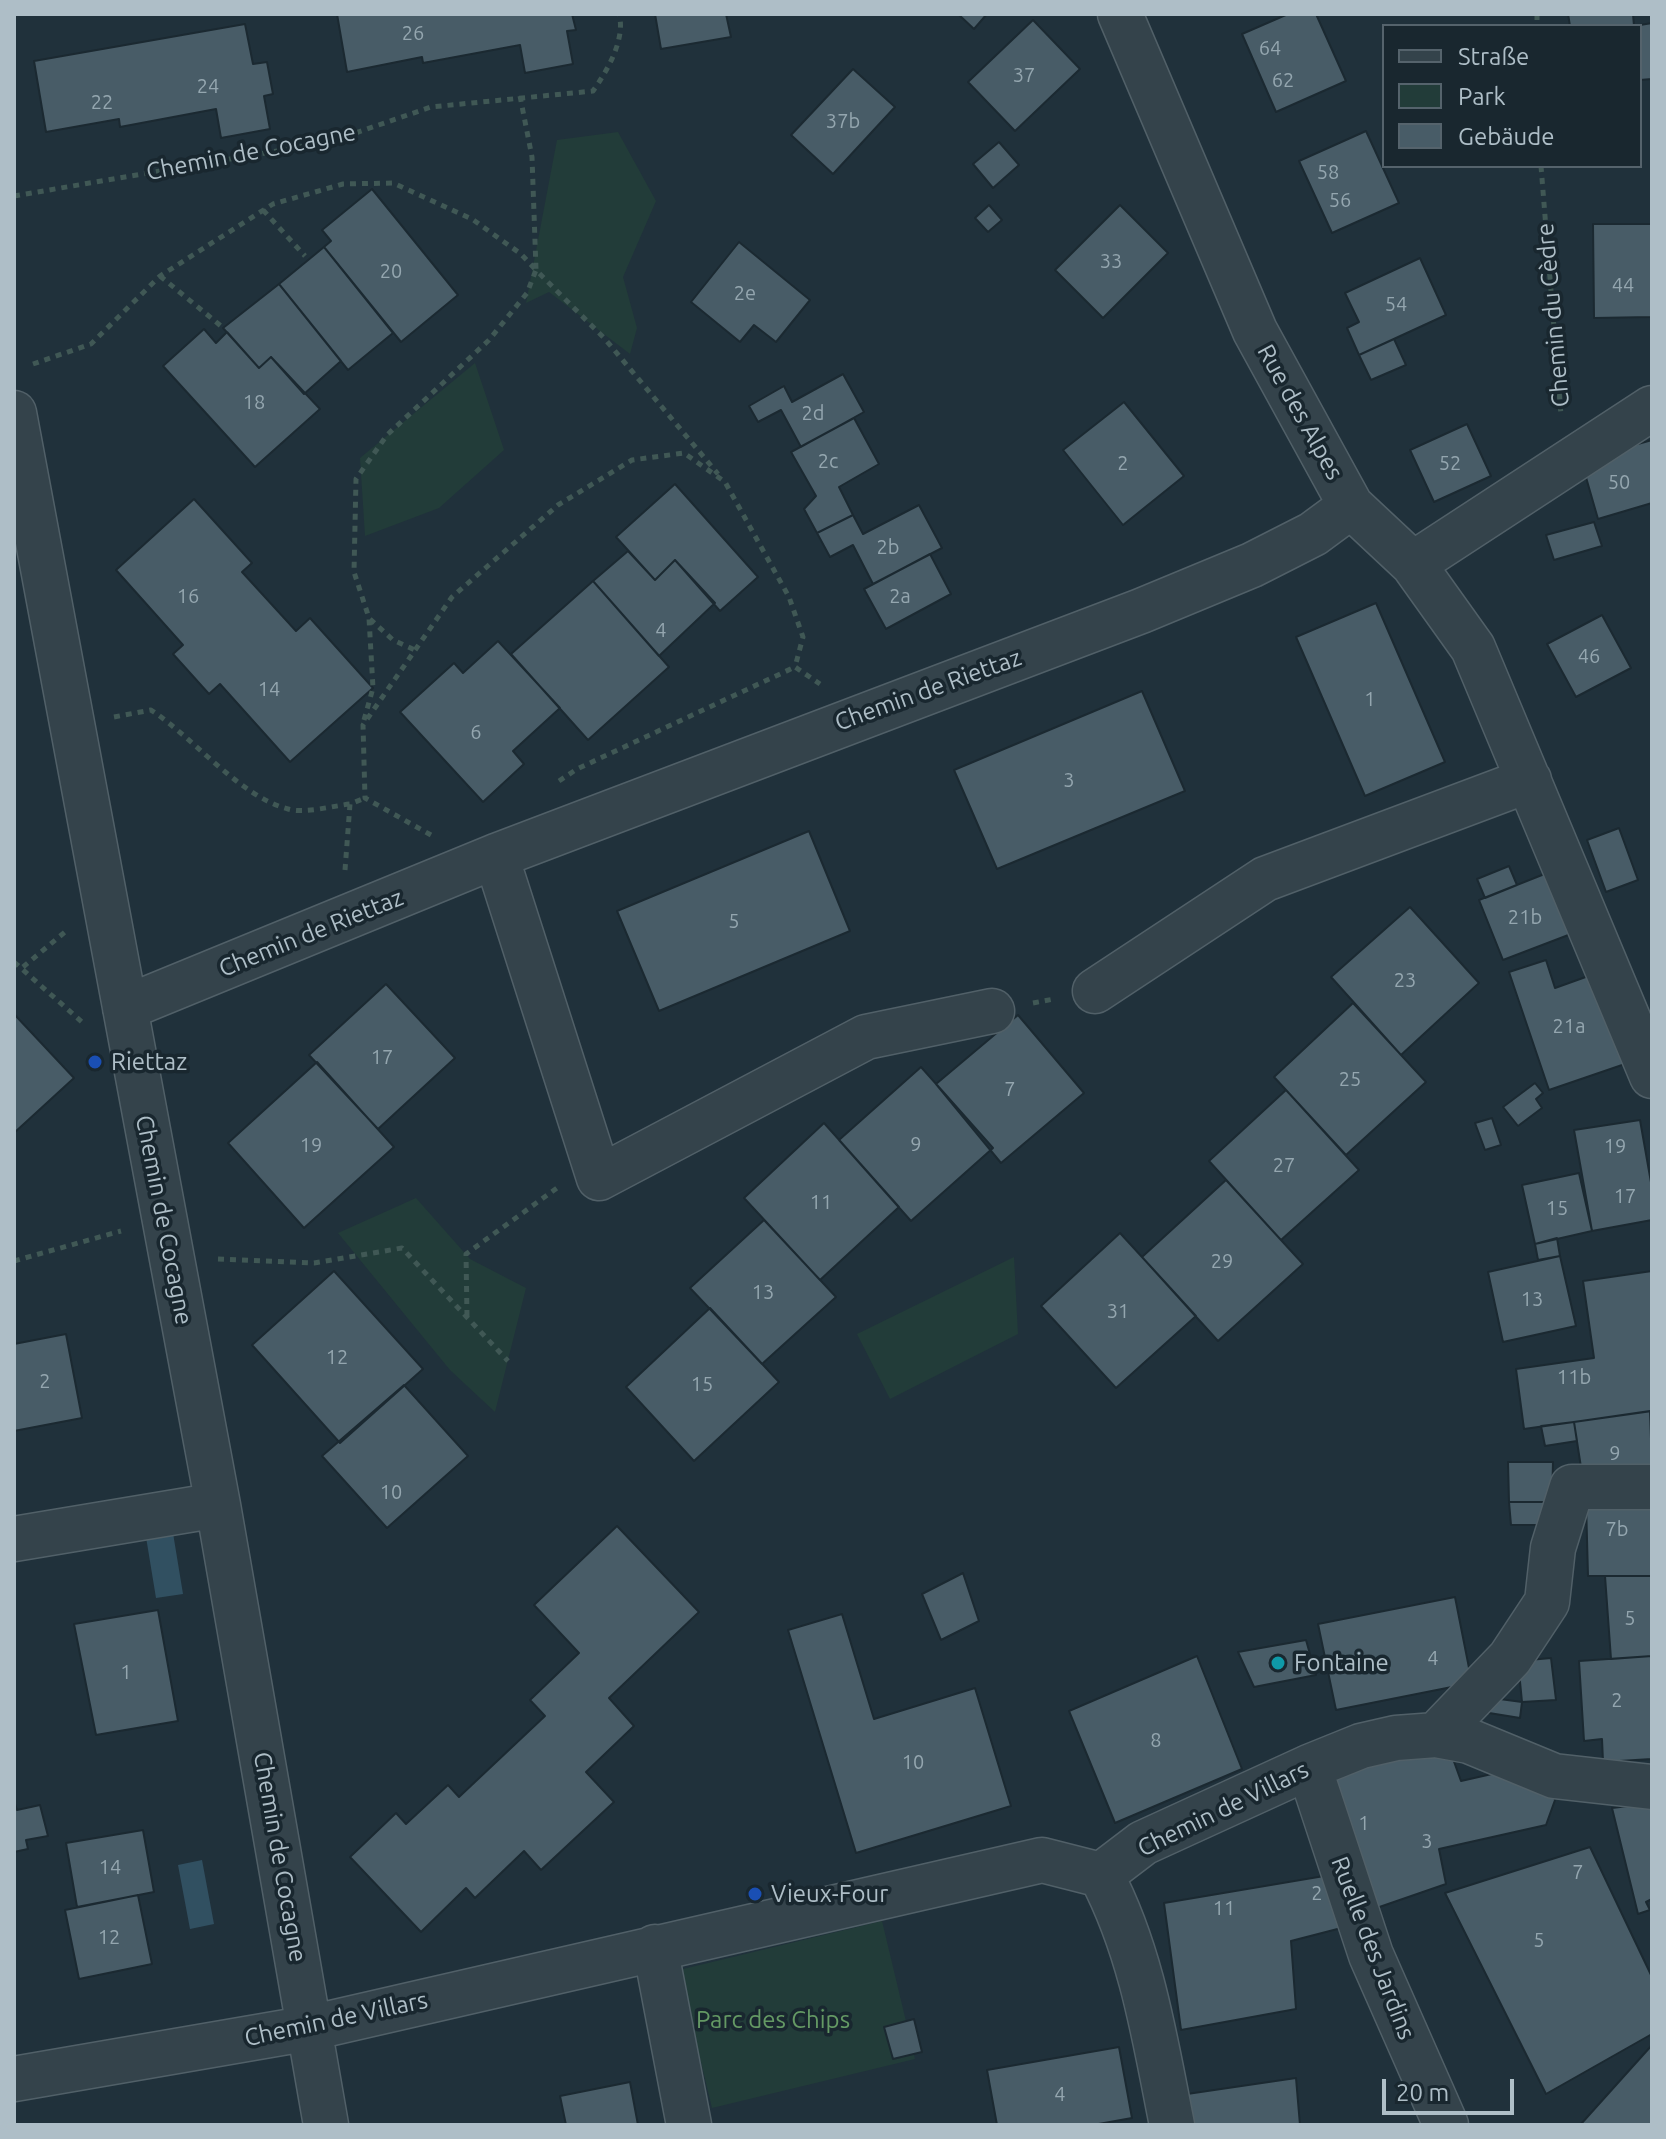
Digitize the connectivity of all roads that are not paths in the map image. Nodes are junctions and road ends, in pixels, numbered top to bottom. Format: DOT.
graph roads {
  1 [pos="1120,14"];
  2 [pos="1652,408"];
  3 [pos="14,413"];
  4 [pos="1351,506"];
  5 [pos="1413,564"];
  6 [pos="1529,780"];
  7 [pos="496,856"];
  8 [pos="1095,991"];
  9 [pos="992,1011"];
  10 [pos="106,1018"];
  11 [pos="1652,1076"];
  12 [pos="1652,1487"];
  13 [pos="218,1505"];
  14 [pos="14,1539"];
  15 [pos="1436,1735"];
  16 [pos="1309,1767"];
  17 [pos="1652,1787"];
  18 [pos="1101,1875"];
  19 [pos="655,1947"];
  20 [pos="310,2028"];
  21 [pos="14,2079"];
  22 [pos="326,2125"];
  23 [pos="689,2125"];
  24 [pos="1172,2125"];
  25 [pos="1446,2125"];
  1 -- 4 [label="street, Rue des Alpes"];
  2 -- 5 [label="street"];
  3 -- 10 [label="street, Chemin de Cocagne"];
  4 -- 5 [label="street, Rue des Alpes"];
  4 -- 7 [label="street, Chemin de Riettaz"];
  5 -- 6 [label="street, Rue des Alpes"];
  6 -- 8 [label="street"];
  6 -- 11 [label="street, Rue des Alpes"];
  7 -- 9 [label="street"];
  7 -- 10 [label="street, Chemin de Riettaz"];
  10 -- 13 [label="street, Chemin de Cocagne"];
  12 -- 15 [label="street"];
  13 -- 14 [label="street"];
  13 -- 20 [label="street, Chemin de Cocagne"];
  15 -- 16 [label="street, Chemin de Villars"];
  15 -- 17 [label="street, Chemin de Villars"];
  16 -- 18 [label="street, Chemin de Villars"];
  16 -- 25 [label="street, Ruelle des Jardins"];
  18 -- 19 [label="street, Chemin de Villars"];
  18 -- 24 [label="street"];
  19 -- 20 [label="street, Chemin de Villars"];
  19 -- 23 [label="street"];
  20 -- 21 [label="street, Chemin de Villars"];
  20 -- 22 [label="street, Chemin de Cocagne"];
}
